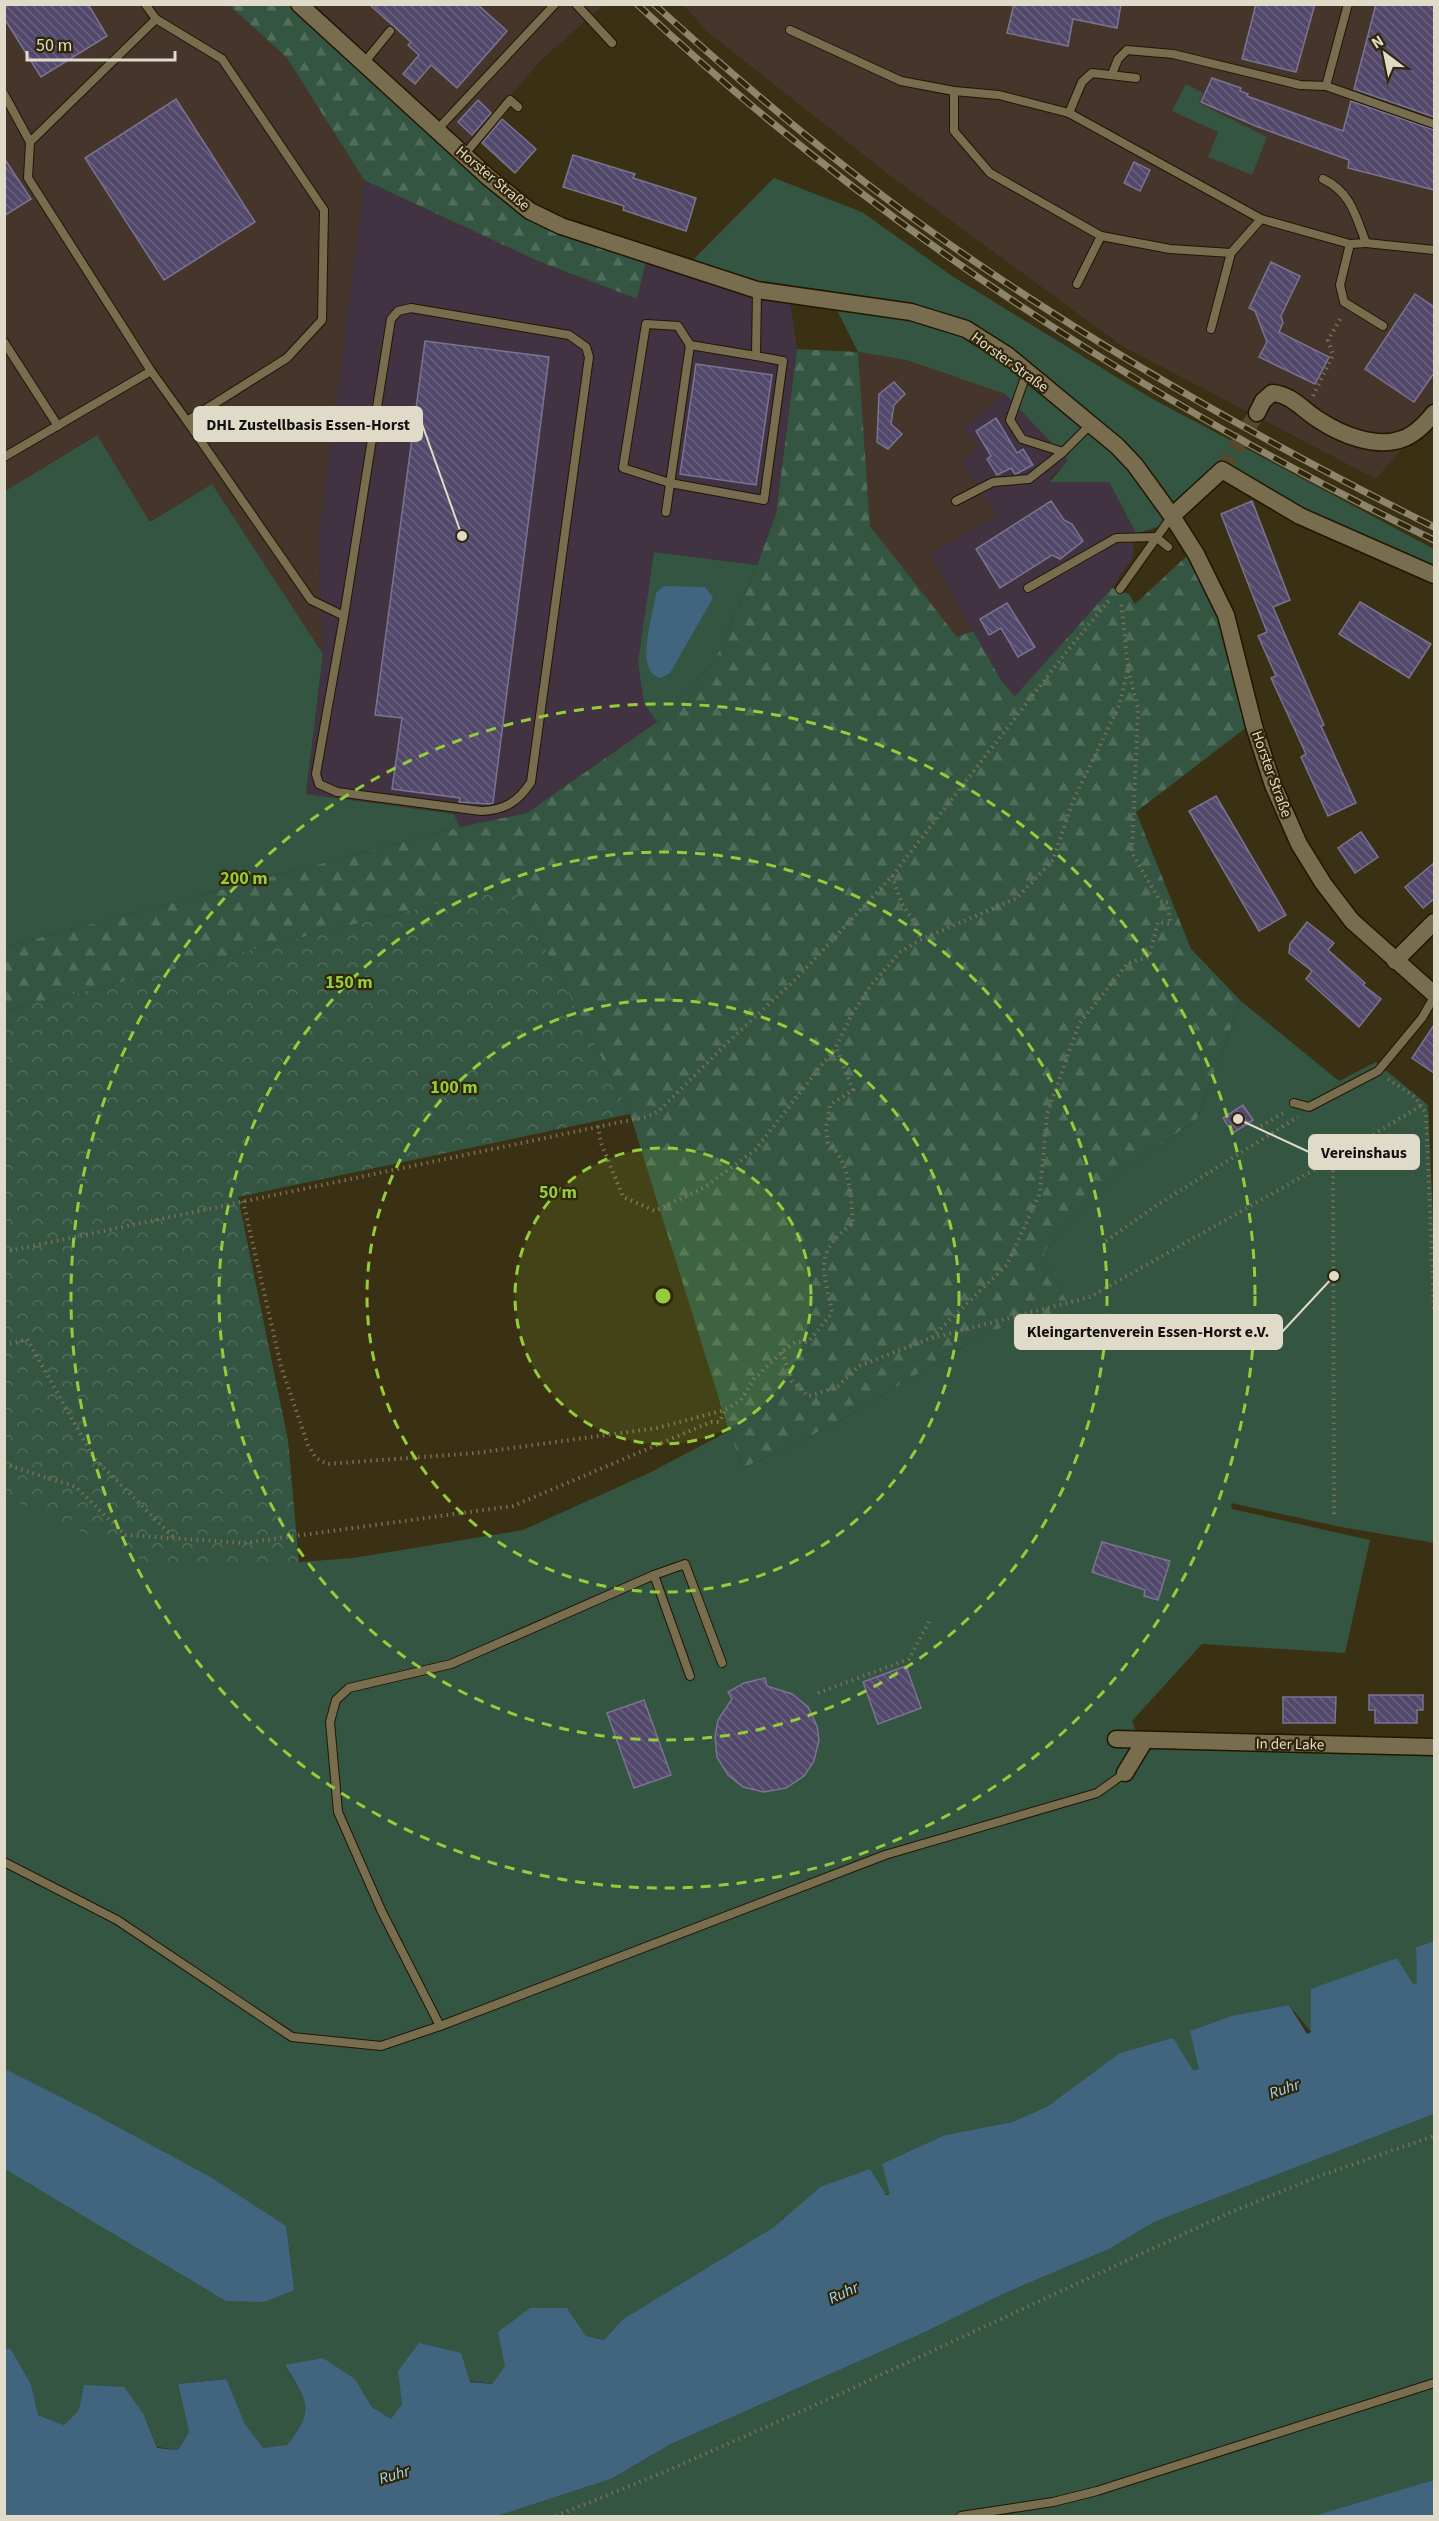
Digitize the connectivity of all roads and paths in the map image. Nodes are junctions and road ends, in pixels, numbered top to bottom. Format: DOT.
graph roads {
  1 [pos="145,4"];
  2 [pos="555,4"];
  3 [pos="576,4"];
  4 [pos="1348,4"];
  5 [pos="304,6"];
  6 [pos="156,19"];
  7 [pos="790,30"];
  8 [pos="390,31"];
  9 [pos="612,43"];
  10 [pos="364,63"];
  11 [pos="1112,74"];
  12 [pos="1136,78"];
  13 [pos="1326,86"];
  14 [pos="954,91"];
  15 [pos="4,94"];
  16 [pos="518,107"];
  17 [pos="1069,114"];
  18 [pos="1434,124"];
  19 [pos="437,130"];
  20 [pos="30,142"];
  21 [pos="464,155"];
  22 [pos="1323,179"];
  23 [pos="1261,219"];
  24 [pos="1101,236"];
  25 [pos="1366,243"];
  26 [pos="1350,244"];
  27 [pos="1434,250"];
  28 [pos="1232,253"];
  29 [pos="1077,284"];
  30 [pos="757,290"];
  31 [pos="1348,305"];
  32 [pos="1383,326"];
  33 [pos="1211,329"];
  34 [pos="4,342"];
  35 [pos="690,345"];
  36 [pos="756,356"];
  37 [pos="151,371"];
  38 [pos="1027,372"];
  39 [pos="1304,409"];
  40 [pos="1257,413"];
  41 [pos="1434,413"];
  42 [pos="187,421"];
  43 [pos="1091,424"];
  44 [pos="58,426"];
  45 [pos="1063,452"];
  46 [pos="4,457"];
  47 [pos="670,483"];
  48 [pos="956,501"];
  49 [pos="666,512"];
  50 [pos="1172,516"];
  51 [pos="1156,537"];
  52 [pos="1168,547"];
  53 [pos="1434,575"];
  54 [pos="1028,588"];
  55 [pos="1120,588"];
  56 [pos="344,616"];
  57 [pos="1128,668"];
  58 [pos="892,876"];
  59 [pos="1434,922"];
  60 [pos="920,940"];
  61 [pos="1395,961"];
  62 [pos="1434,995"];
  63 [pos="836,1047"];
  64 [pos="1378,1071"];
  65 [pos="1296,1104"];
  66 [pos="1422,1105"];
  67 [pos="1309,1107"];
  68 [pos="598,1126"];
  69 [pos="1261,1126"];
  70 [pos="1333,1159"];
  71 [pos="243,1201"];
  72 [pos="1106,1241"];
  73 [pos="4,1252"];
  74 [pos="1434,1311"];
  75 [pos="931,1338"];
  76 [pos="4,1345"];
  77 [pos="782,1352"];
  78 [pos="725,1410"];
  79 [pos="4,1464"];
  80 [pos="1334,1514"];
  81 [pos="176,1540"];
  82 [pos="654,1575"];
  83 [pos="931,1618"];
  84 [pos="722,1663"];
  85 [pos="690,1676"];
  86 [pos="818,1693"];
  87 [pos="1116,1739"];
  88 [pos="1145,1740"];
  89 [pos="1434,1747"];
  90 [pos="1125,1773"];
  91 [pos="4,1862"];
  92 [pos="440,2026"];
  93 [pos="1434,2136"];
  94 [pos="1434,2383"];
  95 [pos="556,2517"];
  96 [pos="961,2517"];
  1 -- 6 [label="lane"];
  2 -- 19 [label="lane"];
  3 -- 9 [label="lane"];
  4 -- 13 [label="lane"];
  5 -- 10 [label="street, Horster Straße"];
  6 -- 20 [label="lane"];
  6 -- 42 [label="lane"];
  7 -- 14 [label="lane"];
  8 -- 10 [label="lane"];
  10 -- 19 [label="street, Horster Straße"];
  11 -- 12 [label="lane"];
  11 -- 13 [label="lane"];
  11 -- 17 [label="lane"];
  13 -- 18 [label="lane"];
  14 -- 17 [label="lane"];
  14 -- 24 [label="lane"];
  15 -- 20 [label="lane"];
  16 -- 21 [label="lane"];
  17 -- 23 [label="lane"];
  19 -- 21 [label="street, Horster Straße"];
  20 -- 37 [label="lane"];
  21 -- 30 [label="street, Horster Straße"];
  22 -- 25 [label="lane"];
  23 -- 26 [label="lane"];
  23 -- 28 [label="lane"];
  24 -- 28 [label="lane"];
  24 -- 29 [label="lane"];
  25 -- 26 [label="lane"];
  25 -- 27 [label="lane"];
  26 -- 31 [label="lane"];
  28 -- 33 [label="lane"];
  30 -- 36 [label="lane"];
  30 -- 38 [label="street, Horster Straße"];
  31 -- 32 [label="lane"];
  31 -- 39 [label="path"];
  34 -- 44 [label="lane"];
  35 -- 36 [label="lane"];
  35 -- 47 [label="lane"];
  35 -- 47 [label="lane"];
  36 -- 47 [label="lane"];
  37 -- 42 [label="lane"];
  37 -- 44 [label="lane"];
  38 -- 43 [label="street, Horster Straße"];
  38 -- 45 [label="lane"];
  39 -- 40 [label="street"];
  39 -- 41 [label="street"];
  42 -- 56 [label="lane"];
  43 -- 45 [label="lane"];
  43 -- 50 [label="street, Horster Straße"];
  44 -- 46 [label="lane"];
  45 -- 48 [label="lane"];
  47 -- 49 [label="lane"];
  50 -- 51 [label="lane"];
  50 -- 53 [label="street"];
  50 -- 61 [label="street, Horster Straße"];
  51 -- 52 [label="lane"];
  51 -- 54 [label="lane"];
  51 -- 55 [label="lane"];
  55 -- 57 [label="path"];
  55 -- 58 [label="path"];
  56 -- 56 [label="lane"];
  57 -- 60 [label="path"];
  57 -- 75 [label="path"];
  58 -- 60 [label="path"];
  58 -- 68 [label="path"];
  59 -- 61 [label="street"];
  60 -- 63 [label="path"];
  61 -- 62 [label="street, Horster Straße"];
  62 -- 64 [label="lane"];
  63 -- 68 [label="path"];
  63 -- 77 [label="path"];
  64 -- 66 [label="path"];
  64 -- 67 [label="lane"];
  65 -- 67 [label="lane"];
  65 -- 69 [label="path"];
  66 -- 70 [label="path"];
  66 -- 74 [label="path"];
  67 -- 72 [label="path"];
  68 -- 71 [label="path"];
  70 -- 75 [label="path"];
  70 -- 80 [label="path"];
  71 -- 73 [label="path"];
  71 -- 78 [label="path"];
  75 -- 77 [label="path"];
  76 -- 81 [label="path"];
  77 -- 78 [label="path"];
  78 -- 81 [label="path"];
  79 -- 81 [label="path"];
  82 -- 84 [label="lane"];
  82 -- 85 [label="lane"];
  82 -- 92 [label="lane"];
  83 -- 86 [label="path"];
  87 -- 88 [label="street, In der Lake"];
  88 -- 89 [label="street, In der Lake"];
  88 -- 90 [label="street"];
  90 -- 92 [label="lane"];
  91 -- 92 [label="lane"];
  93 -- 95 [label="path"];
  94 -- 96 [label="lane"];
}
